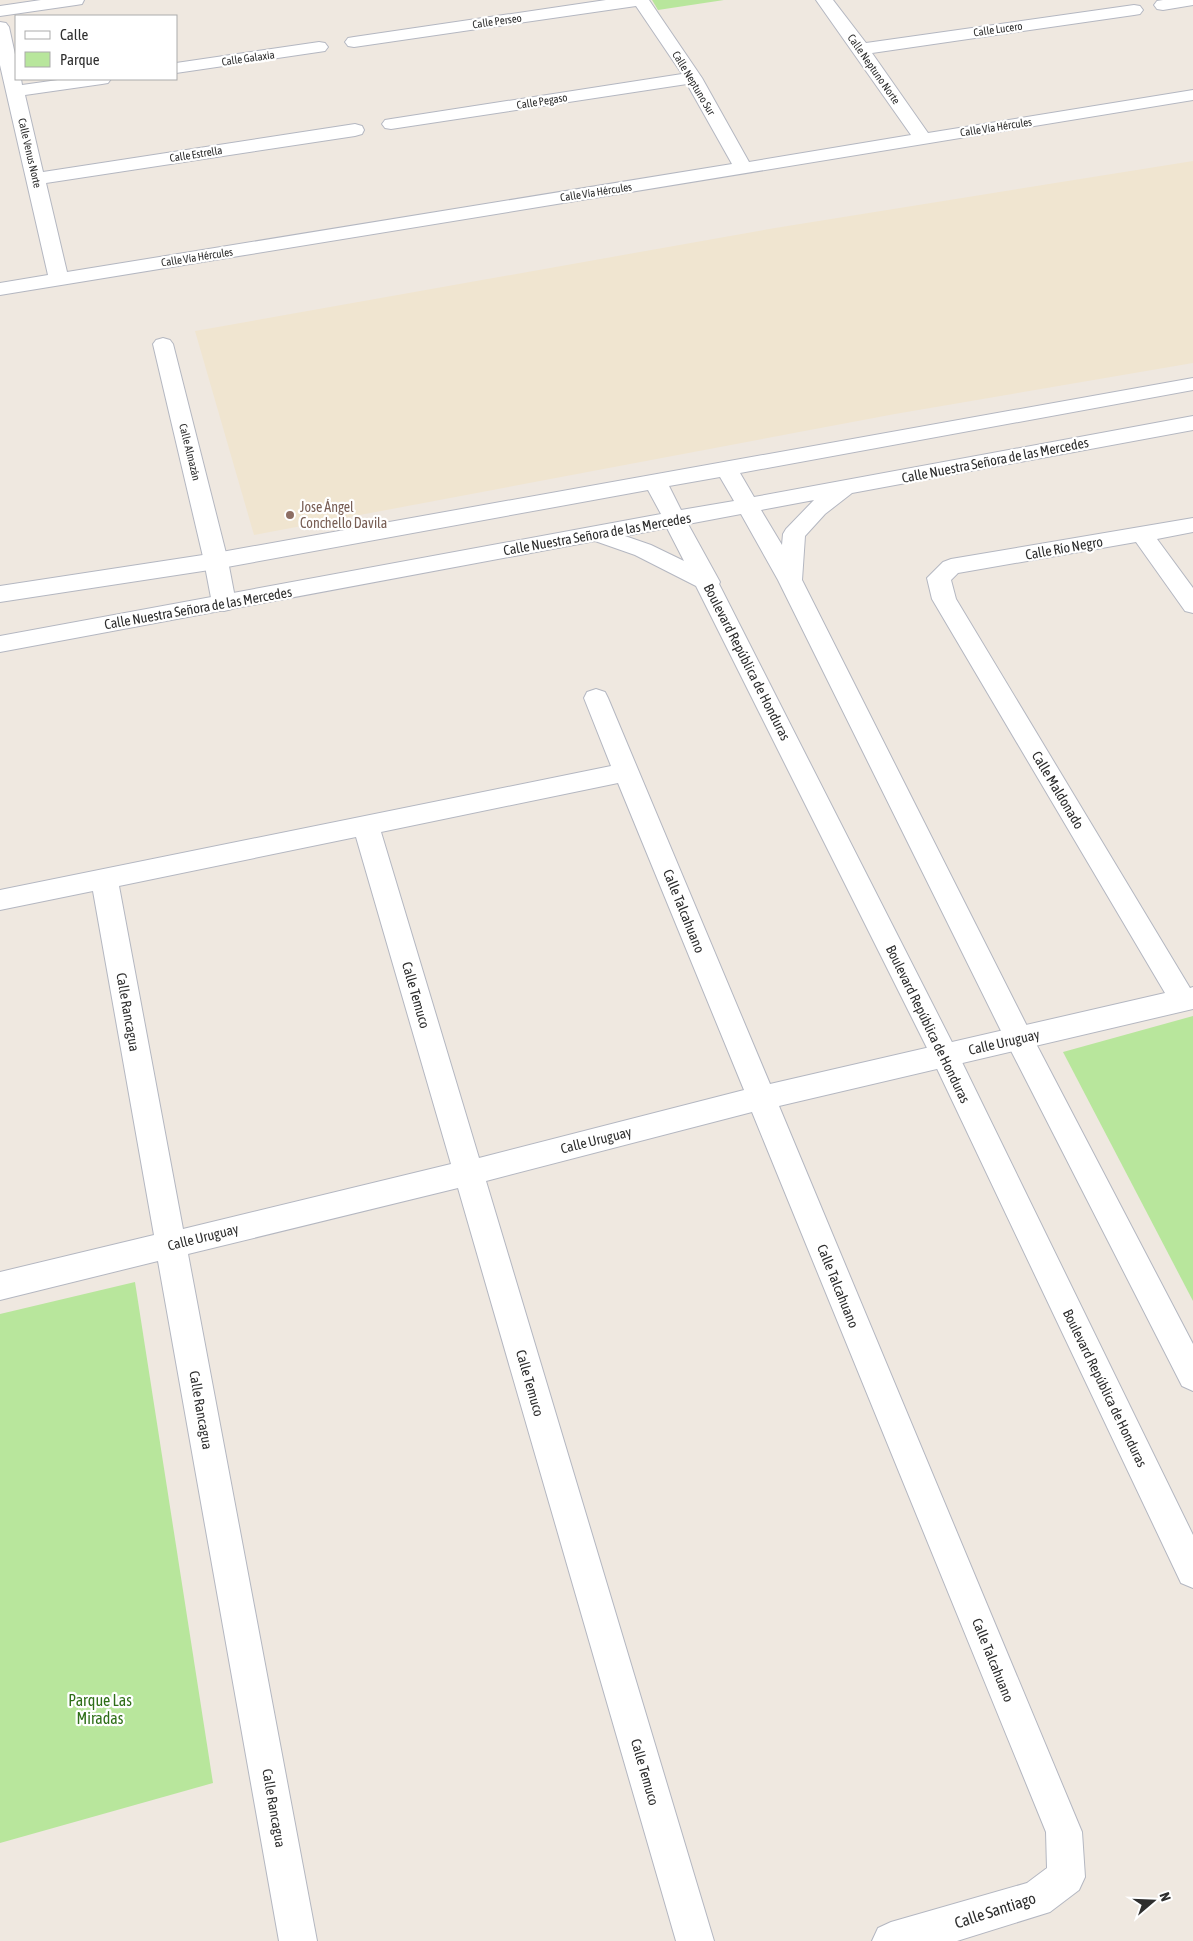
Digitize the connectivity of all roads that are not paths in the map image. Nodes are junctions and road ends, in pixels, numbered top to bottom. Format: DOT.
graph roads {
  1 [pos="76,0"];
  2 [pos="641,0"];
  3 [pos="824,0"];
  4 [pos="1193,0"];
  5 [pos="1163,5"];
  6 [pos="0,10"];
  7 [pos="1134,10"];
  8 [pos="0,27"];
  9 [pos="354,42"];
  10 [pos="319,47"];
  11 [pos="862,49"];
  12 [pos="178,68"];
  13 [pos="693,78"];
  14 [pos="95,80"];
  15 [pos="15,91"];
  16 [pos="1193,95"];
  17 [pos="391,124"];
  18 [pos="355,130"];
  19 [pos="923,139"];
  20 [pos="743,168"];
  21 [pos="36,179"];
  22 [pos="60,280"];
  23 [pos="0,289"];
  24 [pos="163,344"];
  25 [pos="1193,384"];
  26 [pos="1193,423"];
  27 [pos="726,468"];
  28 [pos="655,481"];
  29 [pos="846,488"];
  30 [pos="749,506"];
  31 [pos="676,520"];
  32 [pos="1193,525"];
  33 [pos="597,534"];
  34 [pos="1142,535"];
  35 [pos="216,561"];
  36 [pos="938,578"];
  37 [pos="790,580"];
  38 [pos="708,582"];
  39 [pos="0,594"];
  40 [pos="224,603"];
  41 [pos="1193,605"];
  42 [pos="0,644"];
  43 [pos="596,698"];
  44 [pos="627,772"];
  45 [pos="366,825"];
  46 [pos="104,879"];
  47 [pos="0,900"];
  48 [pos="1188,999"];
  49 [pos="1019,1039"];
  50 [pos="945,1056"];
  51 [pos="761,1098"];
  52 [pos="468,1173"];
  53 [pos="170,1245"];
  54 [pos="0,1286"];
  55 [pos="1193,1376"];
  56 [pos="1193,1571"];
  57 [pos="1066,1877"];
  58 [pos="298,1941"];
  59 [pos="695,1941"];
  60 [pos="891,1941"];
  1 -- 6 [label="street"];
  2 -- 9 [label="street, Calle Perseo"];
  2 -- 13 [label="street, Calle Neptuno Sur"];
  3 -- 11 [label="street, Calle Neptuno Norte"];
  4 -- 5 [label="street"];
  7 -- 11 [label="street, Calle Lucero"];
  8 -- 15 [label="street, Calle Venus Norte"];
  10 -- 12 [label="street, Calle Galaxia"];
  11 -- 19 [label="street, Calle Neptuno Norte"];
  13 -- 17 [label="street, Calle Pegaso"];
  13 -- 20 [label="street, Calle Neptuno Sur"];
  14 -- 15 [label="street"];
  15 -- 21 [label="street, Calle Venus Norte"];
  16 -- 19 [label="street, Calle Vía Hércules"];
  18 -- 21 [label="street, Calle Estrella"];
  19 -- 20 [label="street, Calle Vía Hércules"];
  20 -- 22 [label="street, Calle Vía Hércules"];
  21 -- 22 [label="street, Calle Venus Norte"];
  22 -- 23 [label="street, Calle Vía Hércules"];
  24 -- 35 [label="street, Calle Almazán"];
  25 -- 27 [label="street"];
  26 -- 29 [label="street, Calle Nuestra Señora de las Mercedes"];
  27 -- 28 [label="street"];
  27 -- 30 [label="street"];
  28 -- 31 [label="street, Boulevard República de Honduras"];
  28 -- 35 [label="street"];
  29 -- 30 [label="street, Calle Nuestra Señora de las Mercedes"];
  29 -- 37 [label="street"];
  30 -- 31 [label="street, Calle Nuestra Señora de las Mercedes"];
  30 -- 37 [label="street"];
  31 -- 33 [label="street, Calle Nuestra Señora de las Mercedes"];
  31 -- 38 [label="street, Boulevard República de Honduras"];
  32 -- 34 [label="street, Calle Río Negro"];
  33 -- 38 [label="street"];
  33 -- 40 [label="street, Calle Nuestra Señora de las Mercedes"];
  34 -- 36 [label="street, Calle Río Negro"];
  34 -- 41 [label="street"];
  35 -- 39 [label="street"];
  35 -- 40 [label="street, Calle Almazán"];
  36 -- 48 [label="street, Calle Maldonado"];
  37 -- 49 [label="street"];
  38 -- 50 [label="street, Boulevard República de Honduras"];
  40 -- 42 [label="street, Calle Nuestra Señora de las Mercedes"];
  43 -- 44 [label="street, Calle Talcahuano"];
  44 -- 45 [label="street"];
  44 -- 51 [label="street, Calle Talcahuano"];
  45 -- 46 [label="street"];
  45 -- 52 [label="street, Calle Temuco"];
  46 -- 47 [label="street"];
  46 -- 53 [label="street, Calle Rancagua"];
  48 -- 49 [label="street, Calle Uruguay"];
  49 -- 50 [label="street, Calle Uruguay"];
  49 -- 55 [label="street"];
  50 -- 51 [label="street, Calle Uruguay"];
  50 -- 56 [label="street, Boulevard República de Honduras"];
  51 -- 52 [label="street, Calle Uruguay"];
  51 -- 57 [label="street, Calle Talcahuano"];
  52 -- 53 [label="street, Calle Uruguay"];
  52 -- 59 [label="street, Calle Temuco"];
  53 -- 54 [label="street, Calle Uruguay"];
  53 -- 58 [label="street, Calle Rancagua"];
  57 -- 60 [label="street, Calle Santiago"];
}
